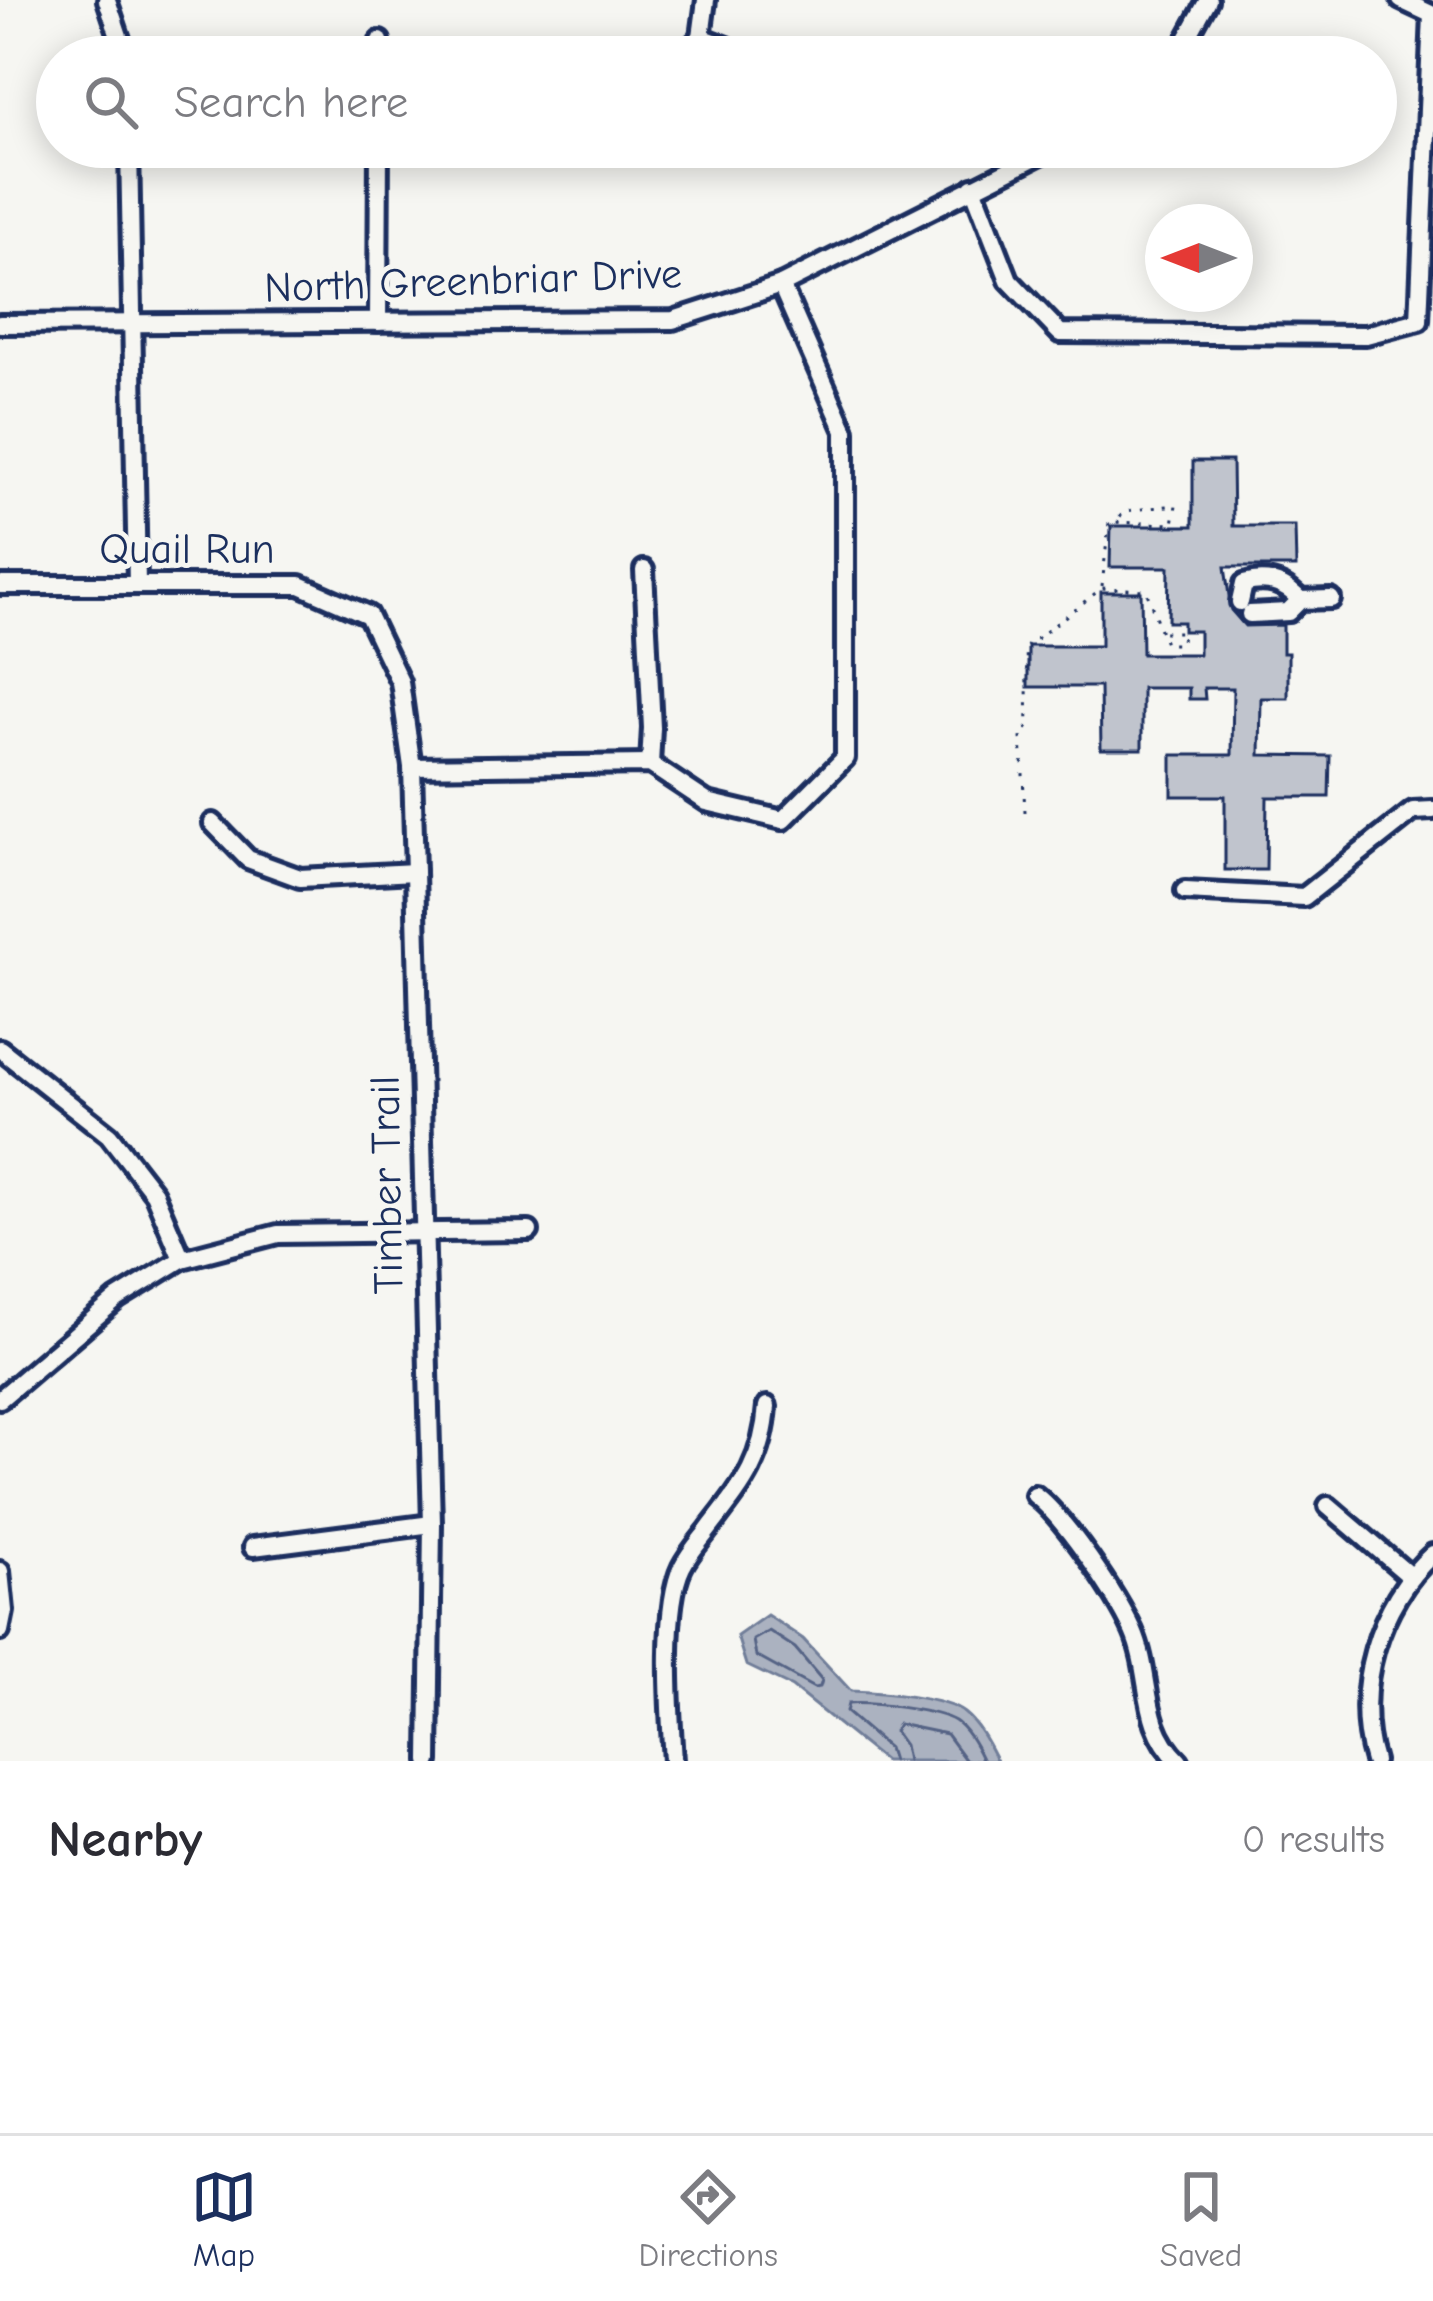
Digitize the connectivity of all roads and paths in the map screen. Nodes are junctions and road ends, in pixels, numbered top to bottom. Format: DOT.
graph roads {
  1 [pos="107,0"];
  2 [pos="706,0"];
  3 [pos="1208,0"];
  4 [pos="1401,0"];
  5 [pos="1433,15"];
  6 [pos="119,36"];
  7 [pos="701,36"];
  8 [pos="1188,36"];
  9 [pos="130,168"];
  10 [pos="379,168"];
  11 [pos="1013,168"];
  12 [pos="973,188"];
  13 [pos="781,285"];
  14 [pos="378,322"];
  15 [pos="0,324"];
  16 [pos="131,324"];
  17 [pos="1116,521"];
  18 [pos="644,570"];
  19 [pos="136,584"];
  20 [pos="0,585"];
  21 [pos="1102,587"];
  22 [pos="1330,599"];
  23 [pos="1300,600"];
  24 [pos="368,615"];
  25 [pos="1161,632"];
  26 [pos="650,764"];
  27 [pos="412,767"];
  28 [pos="1433,810"];
  29 [pos="1025,812"];
  30 [pos="213,823"];
  31 [pos="415,872"];
  32 [pos="1185,892"];
  33 [pos="0,1049"];
  34 [pos="529,1231"];
  35 [pos="424,1232"];
  36 [pos="182,1259"];
  37 [pos="0,1400"];
  38 [pos="767,1406"];
  39 [pos="1035,1495"];
  40 [pos="1328,1506"];
  41 [pos="432,1524"];
  42 [pos="253,1547"];
  43 [pos="1433,1554"];
  44 [pos="0,1571"];
  45 [pos="1411,1577"];
  46 [pos="0,1631"];
  47 [pos="1370,1760"];
  48 [pos="429,1761"];
  49 [pos="674,1761"];
  50 [pos="1179,1761"];
  1 -- 6 [label="street"];
  2 -- 7 [label="street"];
  3 -- 8 [label="street"];
  4 -- 5 [label="street"];
  5 -- 12 [label="street"];
  9 -- 16 [label="street"];
  10 -- 14 [label="street"];
  11 -- 12 [label="street, North Greenbriar Drive"];
  12 -- 13 [label="street, North Greenbriar Drive"];
  13 -- 14 [label="street, North Greenbriar Drive"];
  13 -- 26 [label="street"];
  14 -- 16 [label="street, North Greenbriar Drive"];
  15 -- 16 [label="street, North Greenbriar Drive"];
  16 -- 19 [label="street"];
  17 -- 17 [label="path"];
  17 -- 21 [label="path"];
  18 -- 26 [label="street"];
  19 -- 20 [label="street, Quail Run"];
  19 -- 24 [label="street, Quail Run"];
  21 -- 25 [label="path"];
  21 -- 29 [label="path"];
  22 -- 23 [label="street"];
  23 -- 23 [label="street"];
  24 -- 27 [label="street, Timber Trail"];
  26 -- 27 [label="street"];
  27 -- 31 [label="street, Timber Trail"];
  28 -- 32 [label="street"];
  30 -- 31 [label="street"];
  31 -- 35 [label="street, Timber Trail"];
  33 -- 36 [label="street"];
  34 -- 35 [label="street"];
  35 -- 36 [label="street"];
  35 -- 41 [label="street, Timber Trail"];
  36 -- 37 [label="street"];
  38 -- 49 [label="street"];
  39 -- 50 [label="street"];
  40 -- 45 [label="street"];
  41 -- 42 [label="street"];
  41 -- 48 [label="street, Timber Trail"];
  43 -- 45 [label="street"];
  44 -- 46 [label="street"];
  45 -- 47 [label="street"];
}
